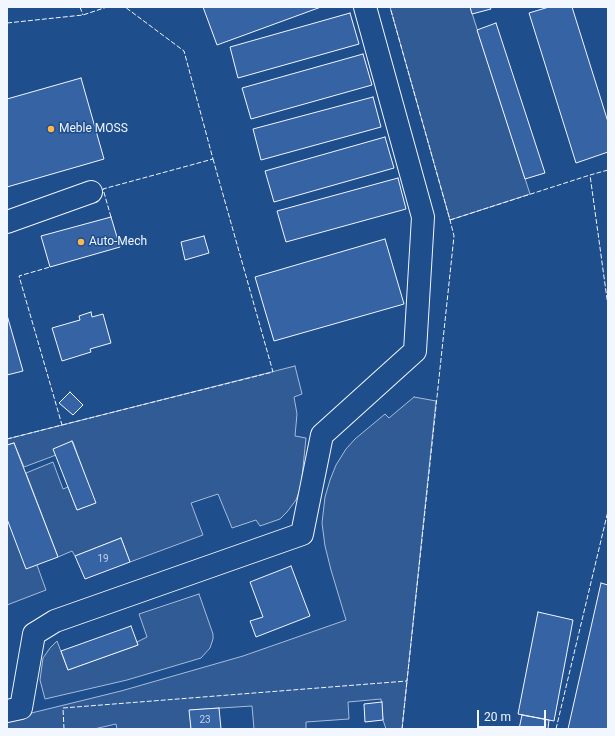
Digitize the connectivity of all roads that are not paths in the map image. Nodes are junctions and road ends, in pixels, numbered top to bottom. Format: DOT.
graph roads {
  1 [pos="365,7"];
  2 [pos="90,192"];
  3 [pos="7,222"];
  4 [pos="7,711"];
  1 -- 4 [label="lane"];
  2 -- 3 [label="lane"];
}
